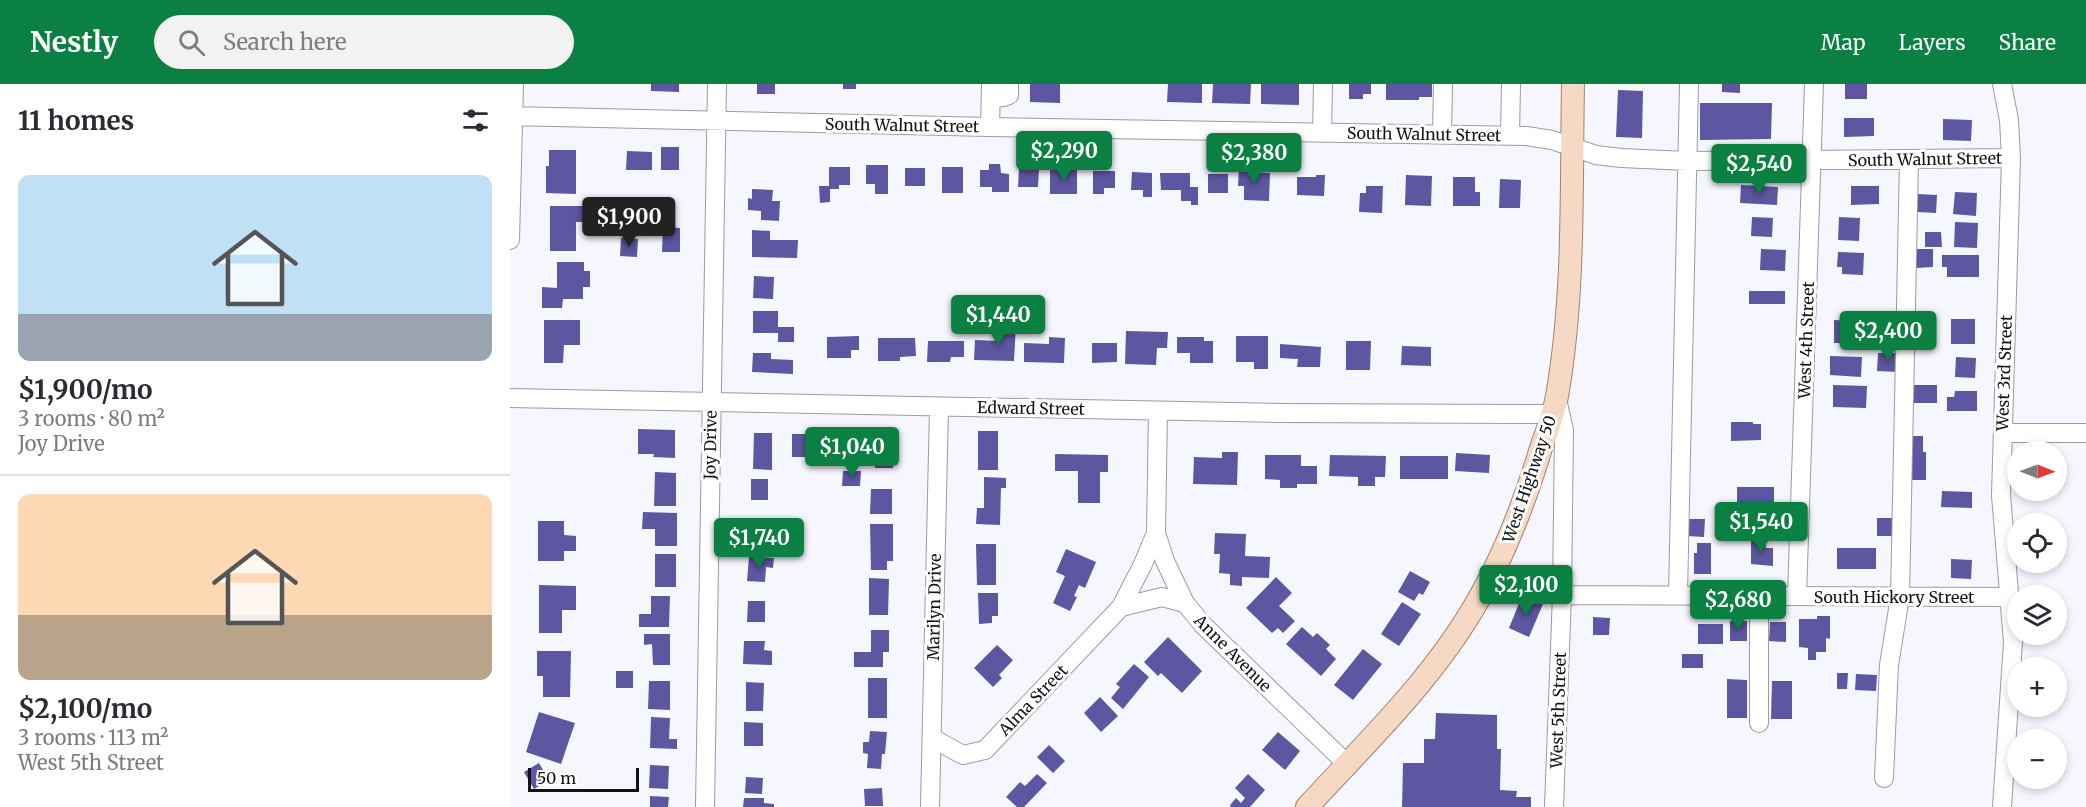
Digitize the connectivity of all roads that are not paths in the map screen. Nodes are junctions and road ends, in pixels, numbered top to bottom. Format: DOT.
graph roads {
  1 [pos="514,84"];
  2 [pos="717,84"];
  3 [pos="1009,84"];
  4 [pos="1323,84"];
  5 [pos="1443,84"];
  6 [pos="1511,84"];
  7 [pos="1573,84"];
  8 [pos="1689,84"];
  9 [pos="1814,84"];
  10 [pos="2002,84"];
  11 [pos="991,91"];
  12 [pos="512,116"];
  13 [pos="716,121"];
  14 [pos="990,127"];
  15 [pos="1322,133"];
  16 [pos="1442,135"];
  17 [pos="1510,136"];
  18 [pos="1572,147"];
  19 [pos="2011,158"];
  20 [pos="1909,160"];
  21 [pos="1688,161"];
  22 [pos="1812,161"];
  23 [pos="510,240"];
  24 [pos="510,398"];
  25 [pos="710,401"];
  26 [pos="1554,406"];
  27 [pos="939,407"];
  28 [pos="1158,411"];
  29 [pos="2002,433"];
  30 [pos="2086,434"];
  31 [pos="1156,533"];
  32 [pos="2009,585"];
  33 [pos="1562,595"];
  34 [pos="1678,595"];
  35 [pos="1759,596"];
  36 [pos="1797,596"];
  37 [pos="1900,597"];
  38 [pos="2007,597"];
  39 [pos="1185,603"];
  40 [pos="1121,608"];
  41 [pos="2013,645"];
  42 [pos="1759,723"];
  43 [pos="932,738"];
  44 [pos="1347,764"];
  45 [pos="1884,778"];
  46 [pos="705,807"];
  47 [pos="930,807"];
  48 [pos="1307,807"];
  49 [pos="1554,807"];
  50 [pos="2002,807"];
  1 -- 12 [label="street"];
  2 -- 13 [label="street, Joy Drive"];
  3 -- 11 [label="street"];
  4 -- 15 [label="street"];
  5 -- 16 [label="street"];
  6 -- 17 [label="street"];
  7 -- 18 [label="main road, West Highway 50"];
  8 -- 21 [label="street"];
  9 -- 22 [label="street, West 4th Street"];
  10 -- 19 [label="street, West 3rd Street"];
  11 -- 14 [label="street"];
  12 -- 13 [label="street, South Walnut Street"];
  12 -- 23 [label="street"];
  13 -- 14 [label="street, South Walnut Street"];
  13 -- 25 [label="street, Joy Drive"];
  14 -- 15 [label="street, South Walnut Street"];
  15 -- 16 [label="street, South Walnut Street"];
  16 -- 17 [label="street, South Walnut Street"];
  17 -- 18 [label="street, South Walnut Street"];
  18 -- 21 [label="street, South Walnut Street"];
  18 -- 26 [label="main road, West Highway 50"];
  19 -- 20 [label="street, South Walnut Street"];
  19 -- 29 [label="street, West 3rd Street"];
  20 -- 22 [label="street, South Walnut Street"];
  20 -- 37 [label="street"];
  21 -- 22 [label="street, South Walnut Street"];
  21 -- 34 [label="street"];
  22 -- 36 [label="street, West 4th Street"];
  24 -- 25 [label="street, Edward Street"];
  25 -- 27 [label="street, Edward Street"];
  25 -- 46 [label="street, Joy Drive"];
  26 -- 28 [label="street, Edward Street"];
  26 -- 33 [label="street, West 5th Street"];
  26 -- 44 [label="main road, West Highway 50"];
  27 -- 28 [label="street, Edward Street"];
  27 -- 43 [label="street, Marilyn Drive"];
  28 -- 31 [label="street, Anne Avenue"];
  29 -- 30 [label="street"];
  29 -- 32 [label="street, West 3rd Street"];
  31 -- 39 [label="street, Anne Avenue"];
  31 -- 40 [label="street, Alma Street"];
  33 -- 34 [label="street, South Hickory Street"];
  33 -- 49 [label="street, West 5th Street"];
  34 -- 35 [label="street, South Hickory Street"];
  35 -- 36 [label="street, South Hickory Street"];
  35 -- 42 [label="street"];
  36 -- 37 [label="street, South Hickory Street"];
  37 -- 38 [label="street, South Hickory Street"];
  37 -- 45 [label="street"];
  39 -- 40 [label="street"];
  39 -- 44 [label="street, Anne Avenue"];
  40 -- 43 [label="street, Alma Street"];
  41 -- 50 [label="street, West 3rd Street"];
  43 -- 47 [label="street, Marilyn Drive"];
  44 -- 48 [label="main road, West Highway 50"];
}
